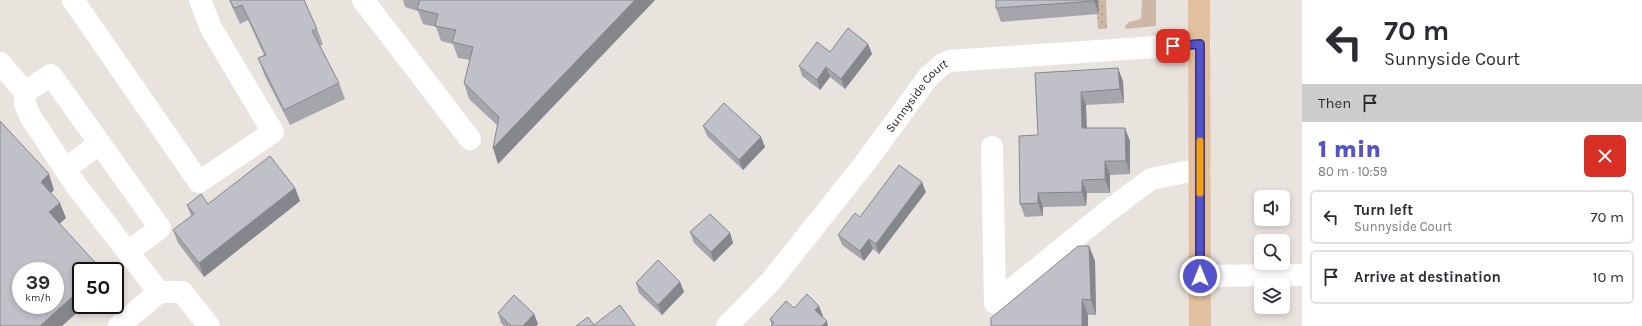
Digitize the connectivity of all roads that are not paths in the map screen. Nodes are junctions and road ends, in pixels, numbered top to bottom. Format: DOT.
graph roads {
  1 [pos="73,0"];
  2 [pos="200,0"];
  3 [pos="363,0"];
  4 [pos="1200,0"];
  5 [pos="1200,44"];
  6 [pos="0,63"];
  7 [pos="25,92"];
  8 [pos="470,139"];
  9 [pos="99,144"];
  10 [pos="992,147"];
  11 [pos="65,169"];
  12 [pos="1200,169"];
  13 [pos="128,252"];
  14 [pos="1302,275"];
  15 [pos="1200,276"];
  16 [pos="159,292"];
  17 [pos="119,326"];
  18 [pos="209,326"];
  19 [pos="727,326"];
  20 [pos="1200,326"];
  1 -- 2 [label="street"];
  3 -- 8 [label="street"];
  4 -- 5 [label="main road"];
  5 -- 12 [label="main road"];
  5 -- 19 [label="street, Sunnyside Court"];
  6 -- 7 [label="street"];
  7 -- 9 [label="street"];
  7 -- 11 [label="street"];
  9 -- 11 [label="street"];
  9 -- 13 [label="street"];
  10 -- 12 [label="street"];
  11 -- 13 [label="street"];
  12 -- 15 [label="main road"];
  13 -- 16 [label="street"];
  14 -- 15 [label="street"];
  15 -- 20 [label="main road"];
  16 -- 17 [label="street"];
  16 -- 18 [label="street"];
}
